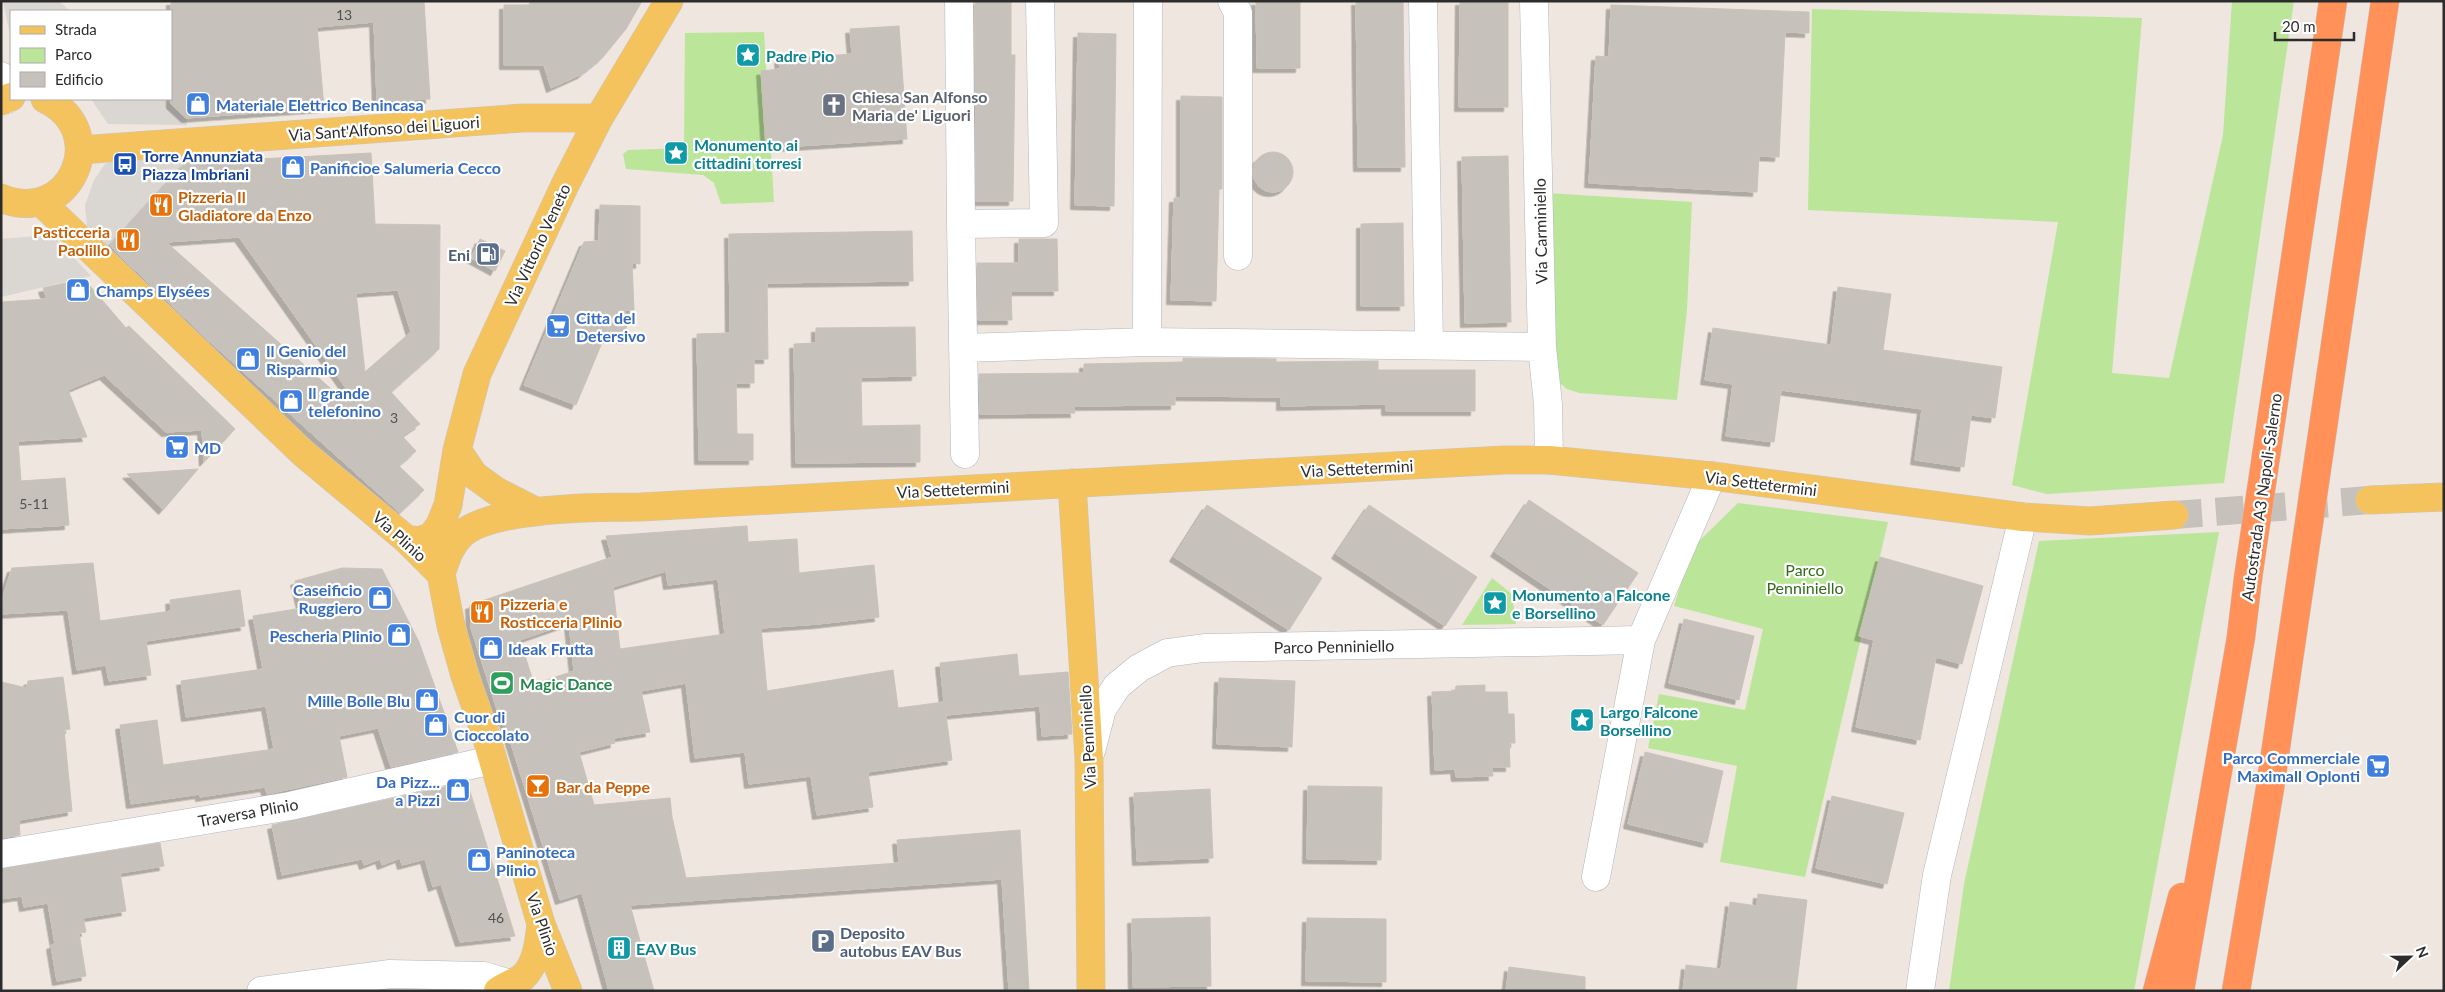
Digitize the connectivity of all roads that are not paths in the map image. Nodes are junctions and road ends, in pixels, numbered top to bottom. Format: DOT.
graph roads {
  1 [pos="669,1"];
  2 [pos="959,1"];
  3 [pos="1040,1"];
  4 [pos="1148,1"];
  5 [pos="1232,1"];
  6 [pos="1423,1"];
  7 [pos="1534,1"];
  8 [pos="2332,1"];
  9 [pos="2385,1"];
  10 [pos="47,100"];
  11 [pos="599,118"];
  12 [pos="80,150"];
  13 [pos="1,198"];
  14 [pos="41,202"];
  15 [pos="961,224"];
  16 [pos="1238,256"];
  17 [pos="1147,342"];
  18 [pos="1429,346"];
  19 [pos="1542,347"];
  20 [pos="963,348"];
  21 [pos="456,450"];
  22 [pos="965,454"];
  23 [pos="1549,460"];
  24 [pos="1712,476"];
  25 [pos="1072,483"];
  26 [pos="2444,497"];
  27 [pos="2370,500"];
  28 [pos="537,512"];
  29 [pos="2174,515"];
  30 [pos="2023,517"];
  31 [pos="406,539"];
  32 [pos="441,574"];
  33 [pos="1641,640"];
  34 [pos="1089,759"];
  35 [pos="492,760"];
  36 [pos="2218,776"];
  37 [pos="1,854"];
  38 [pos="1596,877"];
  39 [pos="540,924"];
  40 [pos="433,983"];
  41 [pos="509,984"];
  42 [pos="260,991"];
  43 [pos="568,991"];
  44 [pos="1091,991"];
  45 [pos="1920,991"];
  46 [pos="2157,991"];
  47 [pos="2180,991"];
  48 [pos="2236,991"];
  1 -- 11 [label="main road, Via Vittorio Veneto"];
  2 -- 15 [label="street"];
  3 -- 15 [label="street"];
  4 -- 17 [label="street"];
  5 -- 16 [label="street"];
  6 -- 18 [label="street"];
  7 -- 19 [label="street, Via Carminiello"];
  8 -- 36 [label="highway, Autostrada A3 Napoli-Salerno, bridge"];
  9 -- 48 [label="highway, bridge"];
  10 -- 12 [label="main road"];
  11 -- 12 [label="main road, Via Sant'Alfonso dei Liguori"];
  11 -- 21 [label="main road, Via Vittorio Veneto"];
  12 -- 14 [label="main road"];
  13 -- 14 [label="main road"];
  14 -- 31 [label="main road, Via Plinio"];
  15 -- 20 [label="street"];
  17 -- 18 [label="street"];
  17 -- 20 [label="street"];
  18 -- 19 [label="street"];
  19 -- 23 [label="street, Via Carminiello"];
  20 -- 22 [label="street"];
  21 -- 28 [label="main road"];
  21 -- 31 [label="main road, Via Vittorio Veneto"];
  23 -- 24 [label="main road, Via Settetermini"];
  23 -- 25 [label="main road, Via Settetermini"];
  24 -- 30 [label="main road, Via Settetermini"];
  24 -- 33 [label="street"];
  25 -- 28 [label="main road, Via Settetermini"];
  25 -- 34 [label="main road, Via Penniniello"];
  26 -- 27 [label="main road"];
  28 -- 32 [label="main road, Via Settetermini"];
  29 -- 30 [label="main road, Via Settetermini"];
  30 -- 45 [label="street"];
  31 -- 32 [label="main road, Via Plinio"];
  32 -- 35 [label="main road, Via Plinio"];
  33 -- 34 [label="street, Parco Penniniello"];
  33 -- 38 [label="street"];
  34 -- 44 [label="main road, Via Penniniello"];
  35 -- 37 [label="street, Traversa Plinio"];
  35 -- 39 [label="main road, Via Plinio"];
  36 -- 46 [label="highway"];
  36 -- 47 [label="highway, Autostrada A3 Napoli-Salerno"];
  39 -- 41 [label="main road"];
  39 -- 43 [label="main road, Via Plinio"];
  40 -- 41 [label="street"];
  40 -- 42 [label="street"];
}
